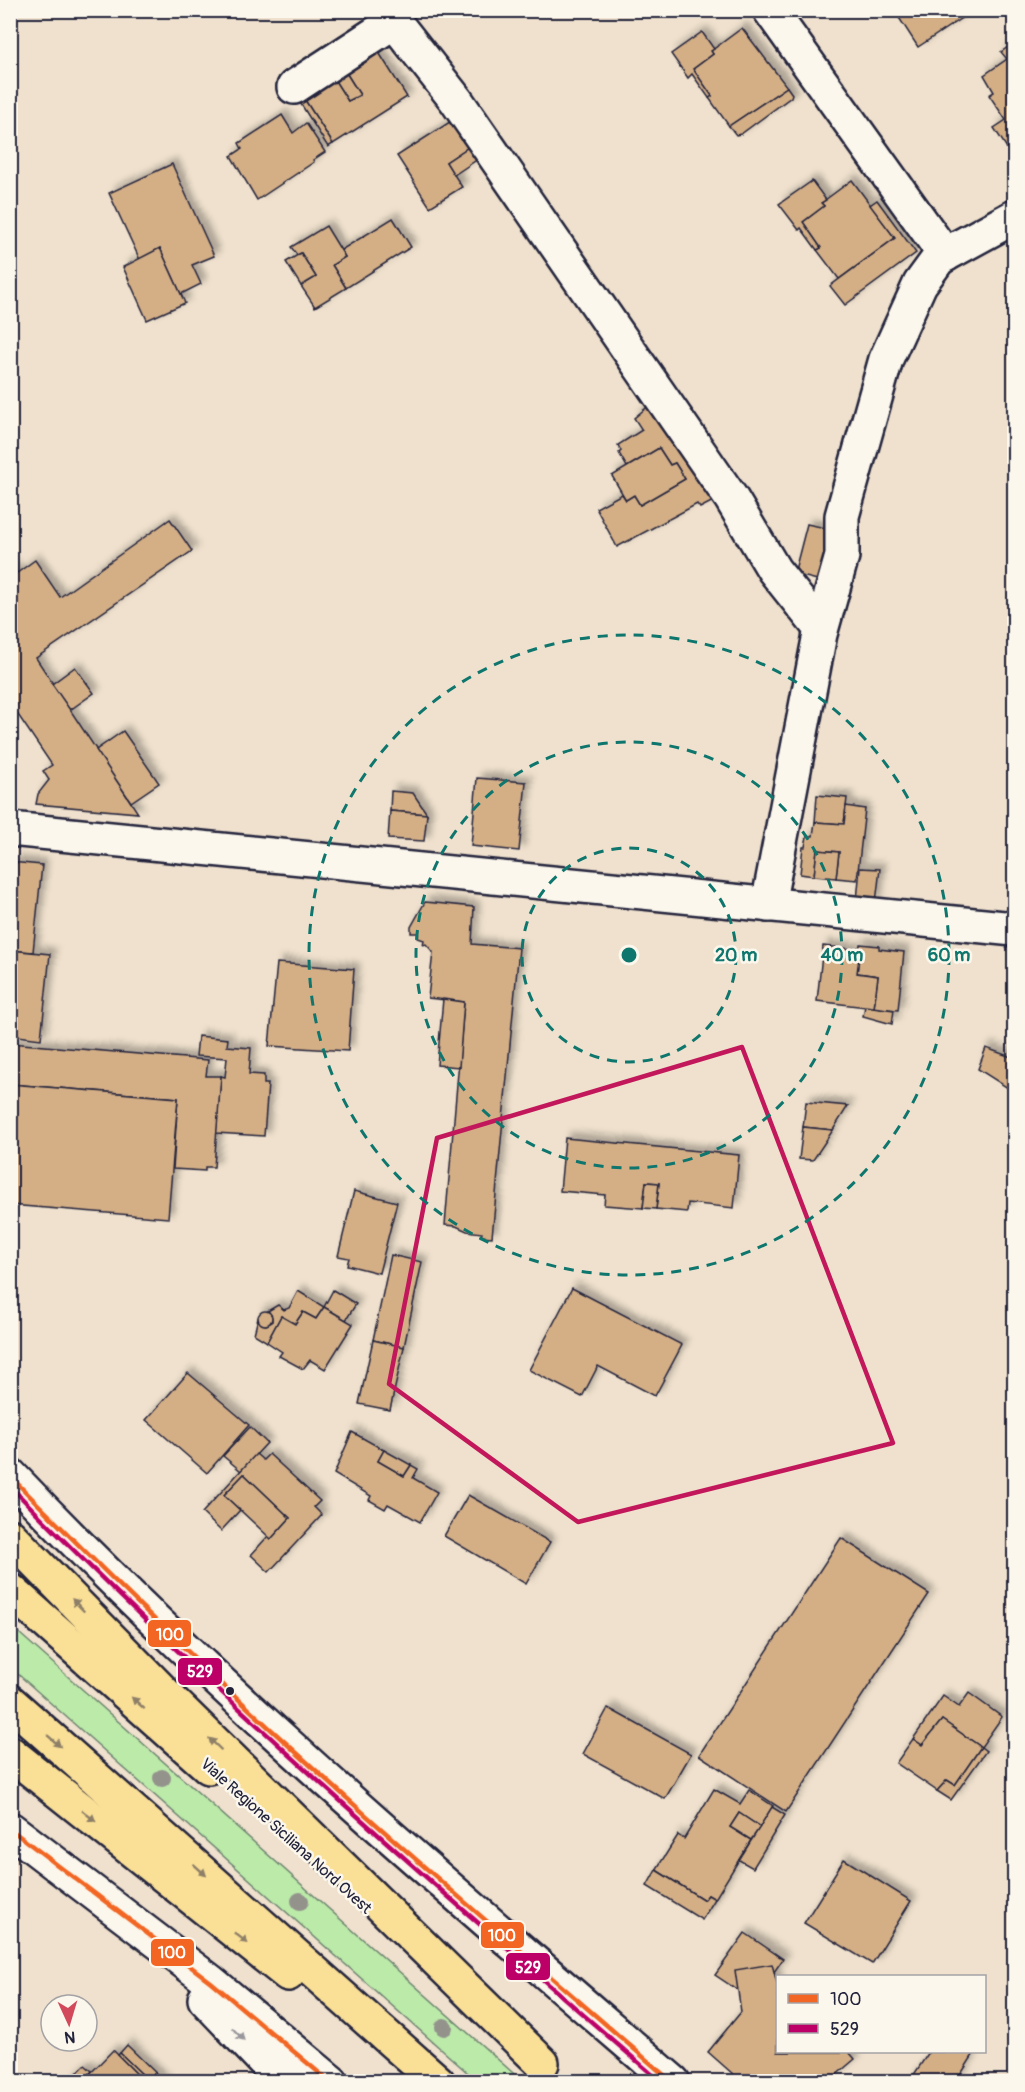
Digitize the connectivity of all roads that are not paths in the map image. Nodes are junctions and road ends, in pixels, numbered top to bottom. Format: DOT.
graph roads {
  1 [pos="770,10"];
  2 [pos="294,87"];
  3 [pos="1014,217"];
  4 [pos="945,255"];
  5 [pos="821,629"];
  6 [pos="10,829"];
  7 [pos="768,904"];
  8 [pos="1014,929"];
  9 [pos="10,1475"];
  10 [pos="10,1536"];
  11 [pos="10,1590"];
  12 [pos="10,1702"];
  13 [pos="10,1753"];
  14 [pos="10,1829"];
  15 [pos="124,1916"];
  16 [pos="552,2072"];
  17 [pos="284,2082"];
  18 [pos="331,2082"];
  19 [pos="429,2082"];
  20 [pos="438,2082"];
  21 [pos="672,2082"];
  1 -- 4 [label="street"];
  2 -- 5 [label="street"];
  3 -- 4 [label="street"];
  4 -- 5 [label="street"];
  5 -- 7 [label="street"];
  6 -- 7 [label="street"];
  7 -- 8 [label="street"];
  9 -- 21 [label="street"];
  16 -- 10 [label="main road, one-way"];
  16 -- 11 [label="main road, Viale Regione Siciliana Nord Ovest, one-way"];
  12 -- 20 [label="main road, one-way"];
  13 -- 19 [label="main road, one-way"];
  14 -- 15 [label="street"];
  15 -- 17 [label="street, one-way"];
  15 -- 18 [label="street"];
}
